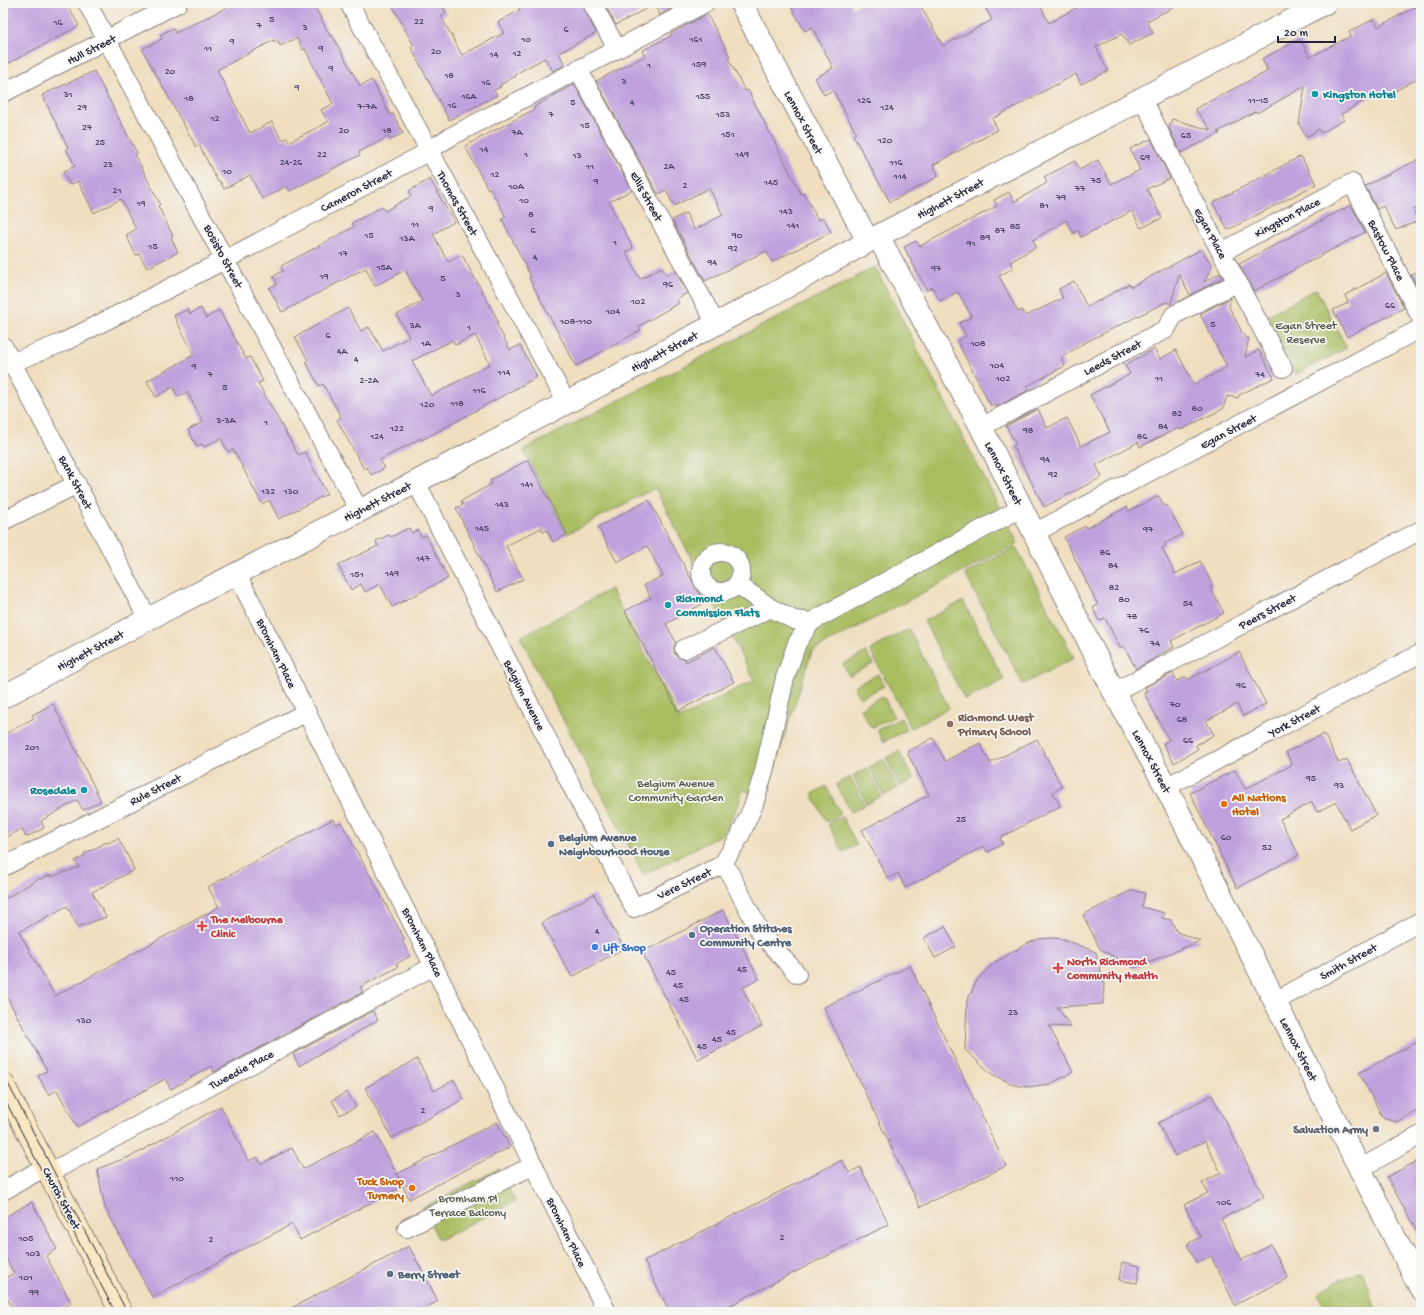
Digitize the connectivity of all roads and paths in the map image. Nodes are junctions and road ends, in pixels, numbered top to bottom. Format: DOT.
graph roads {
  1 [pos="87,3"];
  2 [pos="178,3"];
  3 [pos="349,3"];
  4 [pos="592,3"];
  5 [pos="705,3"];
  6 [pos="1325,3"];
  7 [pos="745,4"];
  8 [pos="106,40"];
  9 [pos="617,49"];
  10 [pos="578,69"];
  11 [pos="3,93"];
  12 [pos="1142,97"];
  13 [pos="429,149"];
  14 [pos="1352,183"];
  15 [pos="873,238"];
  16 [pos="1222,252"];
  17 [pos="226,259"];
  18 [pos="1238,282"];
  19 [pos="1421,318"];
  20 [pos="716,324"];
  21 [pos="1421,328"];
  22 [pos="3,346"];
  23 [pos="7,364"];
  24 [pos="1284,368"];
  25 [pos="567,403"];
  26 [pos="980,427"];
  27 [pos="416,482"];
  28 [pos="77,484"];
  29 [pos="1021,508"];
  30 [pos="359,510"];
  31 [pos="3,521"];
  32 [pos="1421,530"];
  33 [pos="1034,533"];
  34 [pos="237,574"];
  35 [pos="737,584"];
  36 [pos="771,608"];
  37 [pos="148,619"];
  38 [pos="811,622"];
  39 [pos="684,649"];
  40 [pos="1421,653"];
  41 [pos="1114,692"];
  42 [pos="3,697"];
  43 [pos="307,712"];
  44 [pos="1166,787"];
  45 [pos="722,865"];
  46 [pos="3,867"];
  47 [pos="634,908"];
  48 [pos="1421,921"];
  49 [pos="434,966"];
  50 [pos="797,974"];
  51 [pos="1274,1002"];
  52 [pos="3,1084"];
  53 [pos="1421,1135"];
  54 [pos="534,1165"];
  55 [pos="1361,1168"];
  56 [pos="47,1170"];
  57 [pos="3,1191"];
  58 [pos="407,1228"];
  59 [pos="1421,1288"];
  60 [pos="121,1312"];
  61 [pos="607,1312"];
  1 -- 8 [label="street, Bosisto Street"];
  2 -- 8 [label="street, Hull Street"];
  3 -- 13 [label="street, Thomas Street"];
  4 -- 9 [label="street"];
  5 -- 9 [label="street, Cameron Street"];
  6 -- 12 [label="street, Highett Street"];
  7 -- 15 [label="street, Lennox Street"];
  8 -- 11 [label="street, Hull Street"];
  8 -- 17 [label="street, Bosisto Street"];
  9 -- 10 [label="street, Cameron Street"];
  10 -- 13 [label="street, Cameron Street"];
  10 -- 20 [label="street, Ellis Street"];
  12 -- 15 [label="street, Highett Street"];
  12 -- 16 [label="street, Egan Place"];
  13 -- 17 [label="street, Cameron Street"];
  13 -- 25 [label="street, Thomas Street"];
  14 -- 16 [label="street, Kingston Place"];
  14 -- 19 [label="street, Bastow Place"];
  15 -- 20 [label="street, Highett Street"];
  15 -- 26 [label="street, Lennox Street"];
  16 -- 18 [label="street, Egan Place"];
  17 -- 23 [label="street, Cameron Street"];
  17 -- 30 [label="street, Bosisto Street"];
  18 -- 24 [label="street, Egan Place"];
  18 -- 26 [label="street, Leeds Street"];
  20 -- 25 [label="street, Highett Street"];
  21 -- 33 [label="street, Egan Street"];
  22 -- 23 [label="street, Bank Street"];
  23 -- 28 [label="street, Bank Street"];
  25 -- 27 [label="street, Highett Street"];
  26 -- 29 [label="street, Lennox Street"];
  27 -- 30 [label="street, Highett Street"];
  27 -- 47 [label="street, Belgium Avenue"];
  28 -- 31 [label="street"];
  28 -- 37 [label="street, Bank Street"];
  29 -- 33 [label="street, Lennox Street"];
  29 -- 38 [label="street"];
  30 -- 34 [label="street, Highett Street"];
  32 -- 41 [label="street, Peers Street"];
  33 -- 41 [label="street, Lennox Street"];
  34 -- 37 [label="street, Highett Street"];
  34 -- 43 [label="street, Bromham Place"];
  35 -- 36 [label="street"];
  36 -- 38 [label="street"];
  36 -- 39 [label="street"];
  37 -- 42 [label="street, Highett Street"];
  38 -- 45 [label="street"];
  40 -- 44 [label="street, York Street"];
  41 -- 44 [label="street, Lennox Street"];
  43 -- 46 [label="street, Rule Street"];
  43 -- 49 [label="street, Bromham Place"];
  44 -- 51 [label="street, Lennox Street"];
  45 -- 47 [label="street, Vere Street"];
  45 -- 50 [label="street, Vere Street"];
  48 -- 51 [label="street, Smith Street"];
  49 -- 54 [label="street, Bromham Place"];
  49 -- 56 [label="street, Tweedie Place"];
  51 -- 55 [label="street, Lennox Street"];
  52 -- 56 [label="main road, Church Street"];
  53 -- 55 [label="street"];
  54 -- 58 [label="street"];
  54 -- 61 [label="street, Bromham Place"];
  55 -- 59 [label="street, Lennox Street"];
  56 -- 57 [label="street, Tweedie Place"];
  56 -- 60 [label="main road, Church Street"];
}
